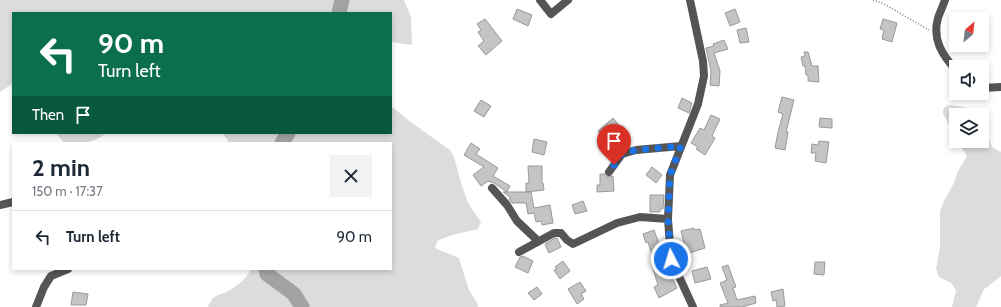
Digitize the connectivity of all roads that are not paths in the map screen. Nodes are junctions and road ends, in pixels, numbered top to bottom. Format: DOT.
graph roads {
  1 [pos="540,0"];
  2 [pos="568,0"];
  3 [pos="690,0"];
  4 [pos="945,0"];
  5 [pos="949,62"];
  6 [pos="1001,87"];
  7 [pos="989,88"];
  8 [pos="681,146"];
  9 [pos="610,172"];
  10 [pos="492,188"];
  11 [pos="12,202"];
  12 [pos="0,205"];
  13 [pos="668,219"];
  14 [pos="538,241"];
  15 [pos="519,252"];
  16 [pos="66,270"];
  17 [pos="36,307"];
  18 [pos="693,307"];
  1 -- 2 [label="street"];
  3 -- 8 [label="street"];
  4 -- 5 [label="street"];
  6 -- 7 [label="street"];
  8 -- 9 [label="street"];
  8 -- 13 [label="street"];
  10 -- 14 [label="street"];
  11 -- 12 [label="street"];
  13 -- 14 [label="street"];
  13 -- 18 [label="street"];
  14 -- 15 [label="street"];
  16 -- 17 [label="street"];
}
